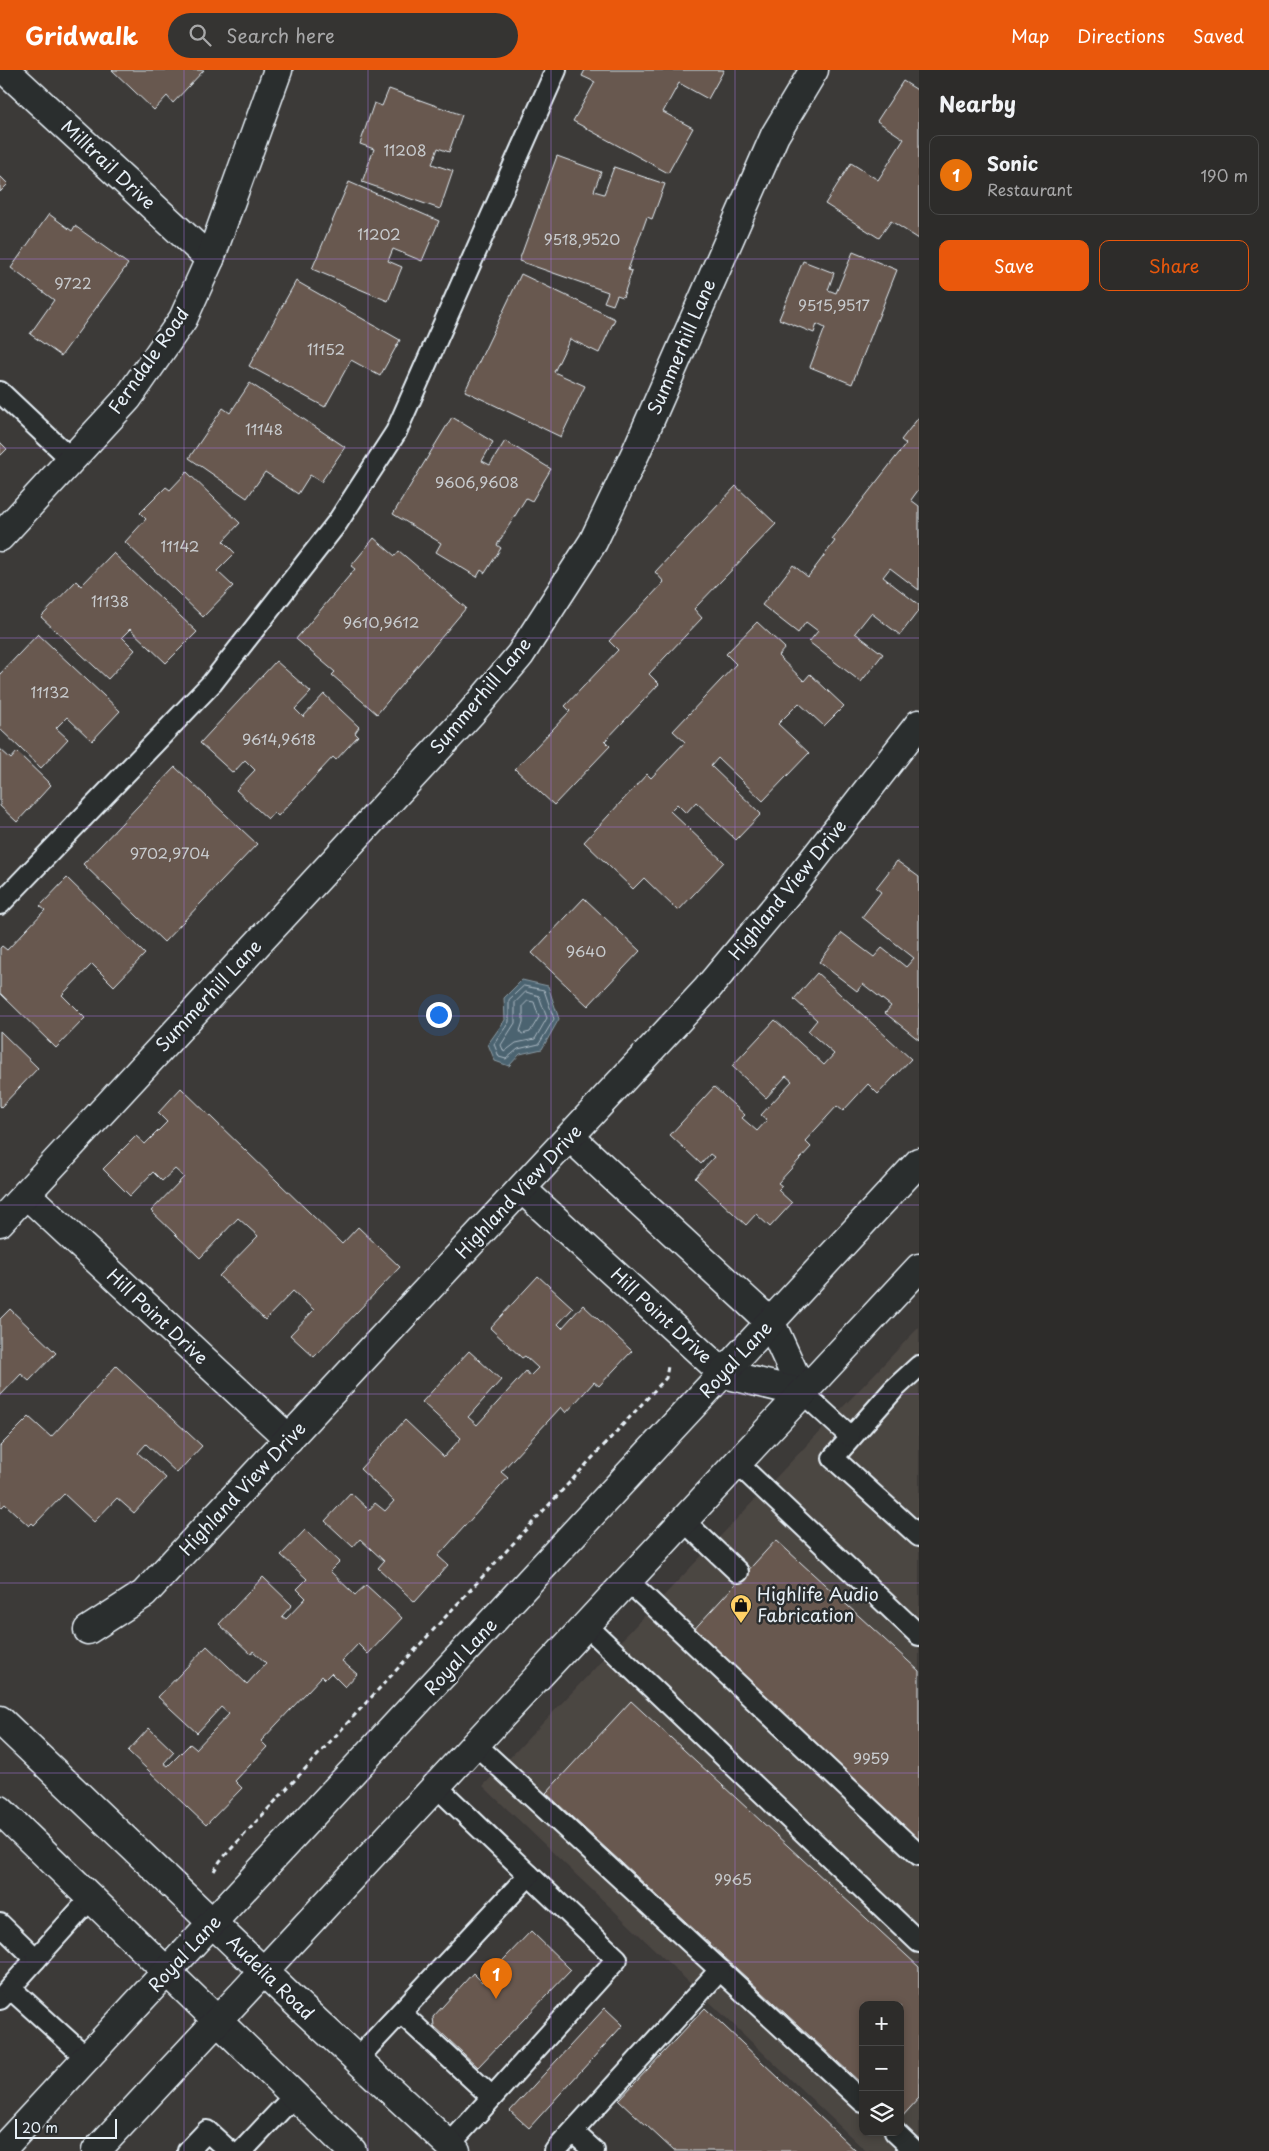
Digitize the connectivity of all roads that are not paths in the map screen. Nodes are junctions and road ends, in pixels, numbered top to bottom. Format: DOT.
graph roads {
  1 [pos="5,70"];
  2 [pos="278,70"];
  3 [pos="556,70"];
  4 [pos="814,70"];
  5 [pos="210,259"];
  6 [pos="0,392"];
  7 [pos="72,459"];
  8 [pos="0,537"];
  9 [pos="919,724"];
  10 [pos="0,904"];
  11 [pos="570,1137"];
  12 [pos="919,1162"];
  13 [pos="522,1189"];
  14 [pos="26,1194"];
  15 [pos="0,1222"];
  16 [pos="919,1268"];
  17 [pos="771,1323"];
  18 [pos="919,1366"];
  19 [pos="724,1374"];
  20 [pos="803,1393"];
  21 [pos="850,1436"];
  22 [pos="289,1439"];
  23 [pos="738,1463"];
  24 [pos="684,1521"];
  25 [pos="919,1536"];
  26 [pos="738,1572"];
  27 [pos="628,1581"];
  28 [pos="586,1625"];
  29 [pos="88,1630"];
  30 [pos="919,1635"];
  31 [pos="0,1720"];
  32 [pos="475,1744"];
  33 [pos="436,1786"];
  34 [pos="1,1814"];
  35 [pos="919,1855"];
  36 [pos="529,1874"];
  37 [pos="90,1899"];
  38 [pos="0,1924"];
  39 [pos="214,1924"];
  40 [pos="919,1942"];
  41 [pos="36,1959"];
  42 [pos="720,1970"];
  43 [pos="263,1972"];
  44 [pos="167,1973"];
  45 [pos="5,1994"];
  46 [pos="400,2013"];
  47 [pos="216,2022"];
  48 [pos="87,2058"];
  49 [pos="356,2060"];
  50 [pos="294,2096"];
  51 [pos="492,2097"];
  52 [pos="859,2098"];
  53 [pos="573,2132"];
  54 [pos="899,2136"];
  55 [pos="452,2148"];
  56 [pos="0,2151"];
  57 [pos="96,2151"];
  58 [pos="188,2151"];
  59 [pos="229,2151"];
  60 [pos="242,2151"];
  61 [pos="352,2151"];
  62 [pos="555,2151"];
  63 [pos="594,2151"];
  64 [pos="915,2151"];
  1 -- 5 [label="street, Milltrail Drive"];
  2 -- 5 [label="street, Ferndale Road"];
  3 -- 10 [label="lane"];
  4 -- 14 [label="street, Summerhill Lane"];
  5 -- 7 [label="street, Ferndale Road"];
  6 -- 7 [label="lane"];
  7 -- 8 [label="street, Ferndale Road"];
  9 -- 11 [label="street, Highland View Drive"];
  11 -- 13 [label="street, Highland View Drive"];
  11 -- 17 [label="street"];
  12 -- 17 [label="street, Royal Lane"];
  13 -- 19 [label="street, Hill Point Drive"];
  13 -- 22 [label="street, Highland View Drive"];
  14 -- 15 [label="street, Summerhill Lane"];
  14 -- 22 [label="street, Hill Point Drive"];
  16 -- 20 [label="street"];
  17 -- 19 [label="street, Royal Lane"];
  17 -- 20 [label="street"];
  18 -- 21 [label="lane"];
  19 -- 20 [label="street, Hill Point Drive"];
  19 -- 39 [label="street, Royal Lane"];
  20 -- 21 [label="lane"];
  20 -- 23 [label="street"];
  21 -- 25 [label="lane"];
  22 -- 29 [label="street, Highland View Drive"];
  23 -- 24 [label="street"];
  23 -- 30 [label="lane"];
  24 -- 26 [label="lane"];
  24 -- 27 [label="street"];
  27 -- 28 [label="street"];
  27 -- 35 [label="lane"];
  28 -- 32 [label="street"];
  28 -- 40 [label="lane"];
  31 -- 39 [label="street, Audelia Road"];
  32 -- 33 [label="street"];
  32 -- 42 [label="lane"];
  33 -- 36 [label="lane"];
  33 -- 43 [label="street"];
  34 -- 37 [label="street"];
  36 -- 46 [label="lane"];
  36 -- 51 [label="lane"];
  37 -- 41 [label="lane"];
  37 -- 44 [label="street"];
  38 -- 41 [label="lane"];
  39 -- 43 [label="street, Audelia Road"];
  39 -- 44 [label="street, Royal Lane"];
  41 -- 45 [label="lane"];
  42 -- 52 [label="lane"];
  42 -- 53 [label="lane"];
  43 -- 47 [label="street"];
  43 -- 49 [label="street, Audelia Road"];
  44 -- 47 [label="street"];
  44 -- 48 [label="street, Royal Lane"];
  45 -- 48 [label="lane"];
  46 -- 49 [label="lane"];
  46 -- 51 [label="lane"];
  47 -- 50 [label="street"];
  47 -- 57 [label="street"];
  48 -- 56 [label="street, Royal Lane"];
  49 -- 55 [label="street, Audelia Road"];
  50 -- 60 [label="lane"];
  50 -- 61 [label="street"];
  51 -- 55 [label="lane"];
  53 -- 62 [label="lane"];
  53 -- 63 [label="lane"];
  54 -- 64 [label="lane"];
  58 -- 59 [label="lane"];
}
